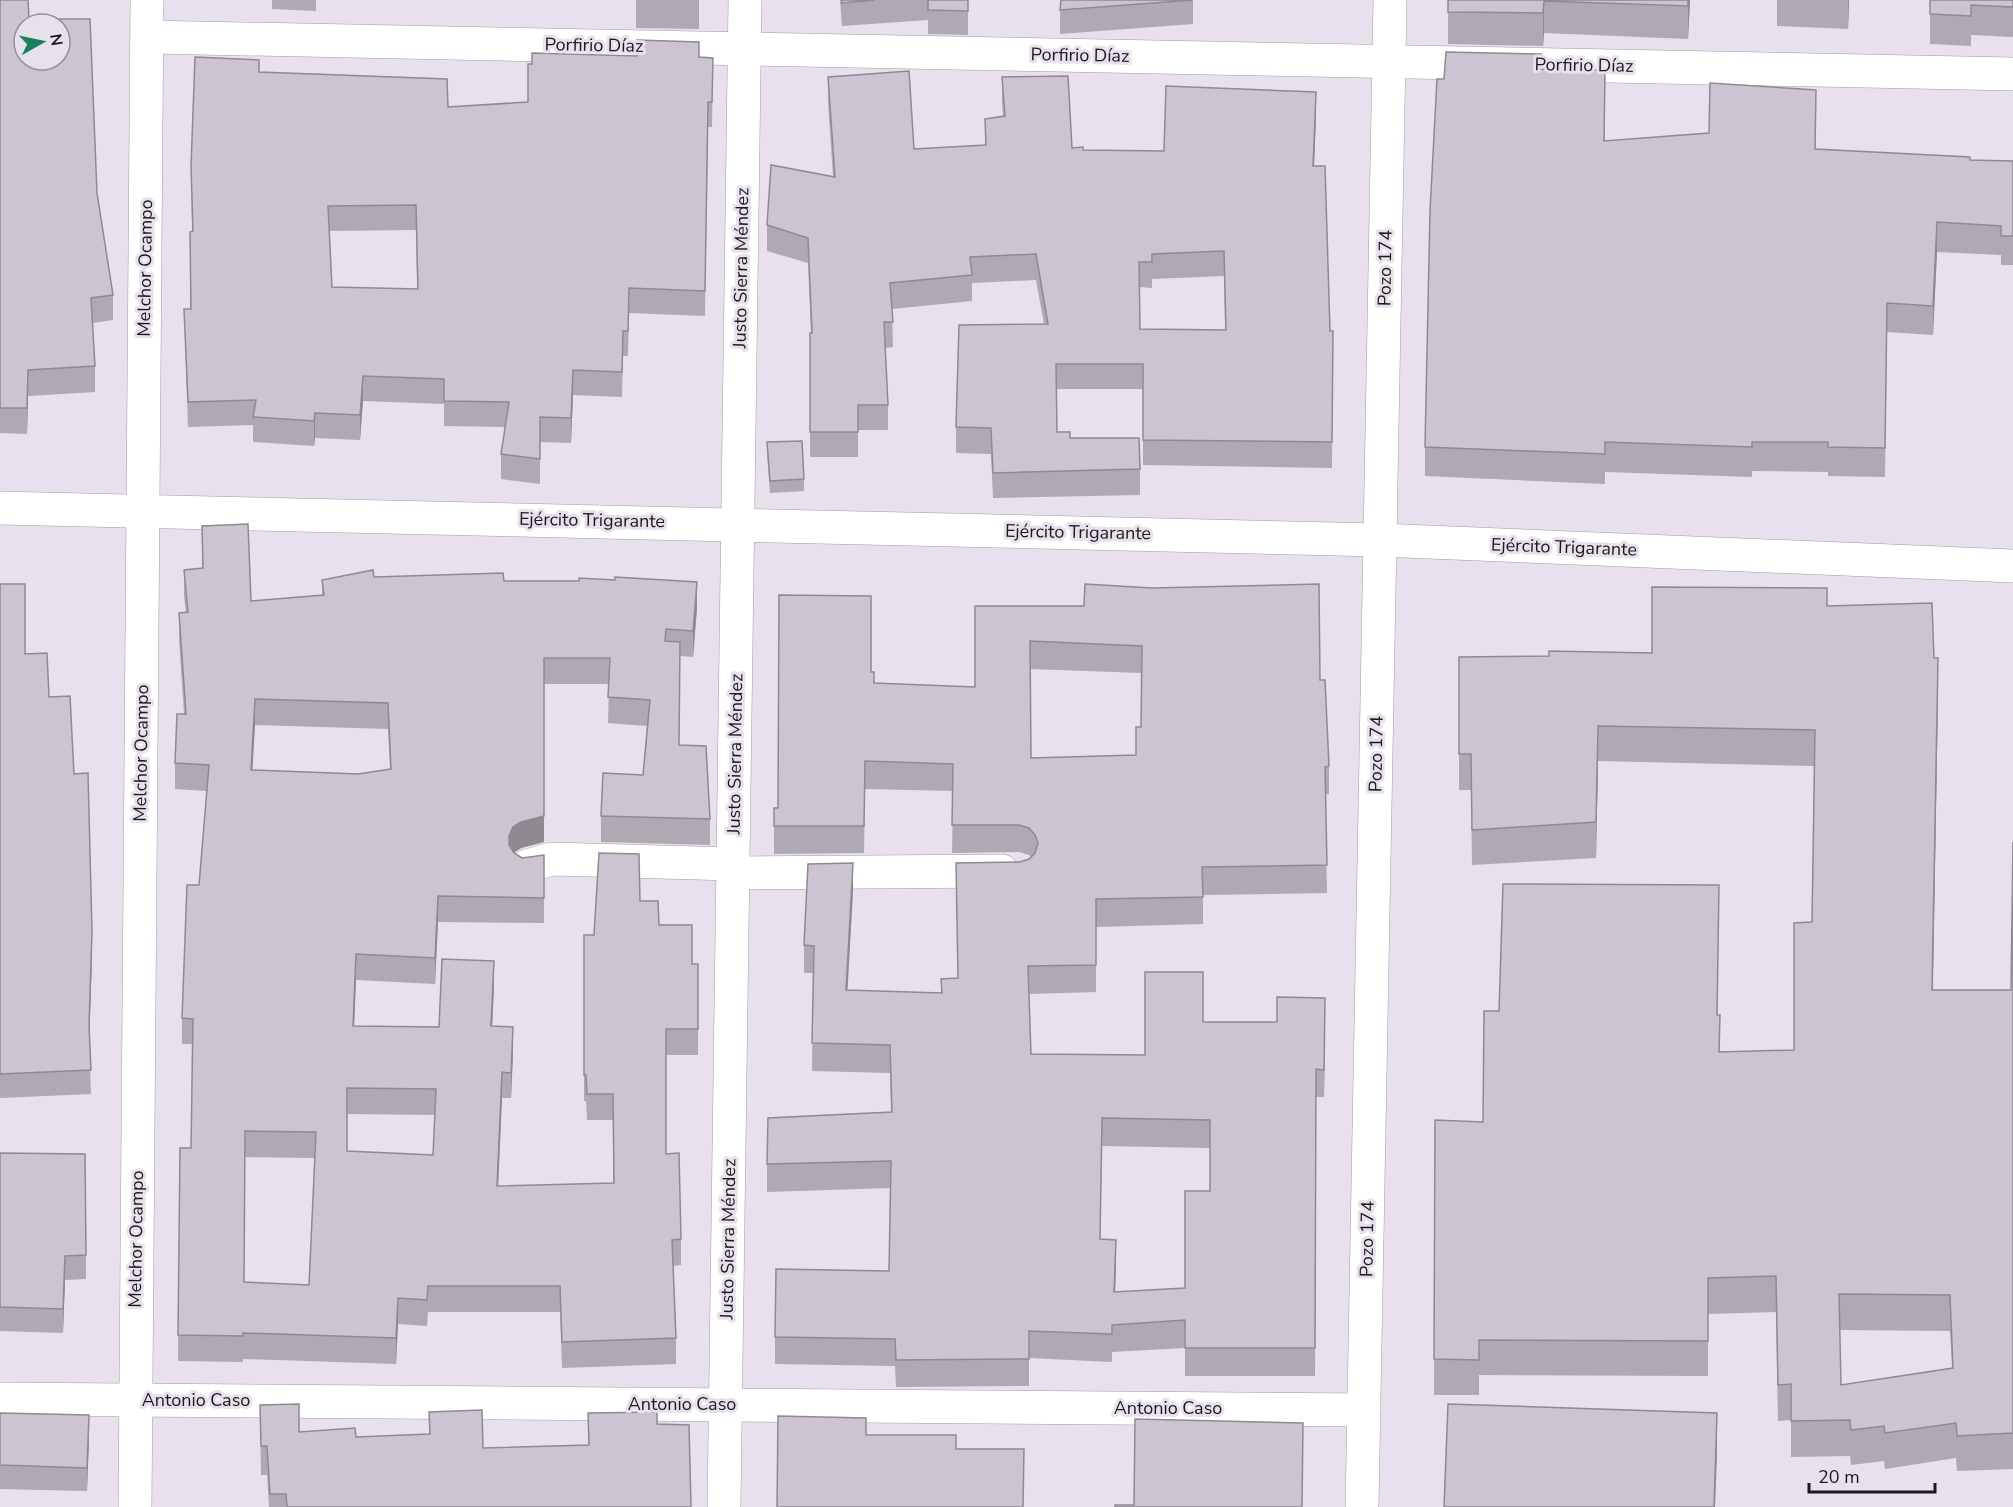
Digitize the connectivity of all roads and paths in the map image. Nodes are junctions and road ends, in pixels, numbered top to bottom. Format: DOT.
graph roads {
  1 [pos="147,0"];
  2 [pos="745,0"];
  3 [pos="1390,0"];
  4 [pos="148,37"];
  5 [pos="744,48"];
  6 [pos="1389,61"];
  7 [pos="2013,74"];
  8 [pos="0,508"];
  9 [pos="143,511"];
  10 [pos="738,523"];
  11 [pos="1380,540"];
  12 [pos="2013,566"];
  13 [pos="527,866"];
  14 [pos="733,868"];
  15 [pos="1019,871"];
  16 [pos="0,1399"];
  17 [pos="135,1400"];
  18 [pos="726,1404"];
  19 [pos="1364,1410"];
  20 [pos="135,1507"];
  21 [pos="724,1507"];
  22 [pos="1362,1507"];
  1 -- 4 [label="street, Melchor Ocampo"];
  2 -- 5 [label="street, Justo Sierra Méndez"];
  3 -- 6 [label="street, Pozo 174"];
  4 -- 5 [label="street, Porfirio Díaz"];
  4 -- 9 [label="street, Melchor Ocampo"];
  5 -- 6 [label="street, Porfirio Díaz"];
  5 -- 10 [label="street, Justo Sierra Méndez"];
  6 -- 7 [label="street, Porfirio Díaz"];
  6 -- 11 [label="street, Pozo 174"];
  8 -- 9 [label="street, Ejército Trigarante"];
  9 -- 10 [label="street, Ejército Trigarante"];
  9 -- 17 [label="street, Melchor Ocampo"];
  10 -- 11 [label="street, Ejército Trigarante"];
  10 -- 14 [label="street, Justo Sierra Méndez"];
  11 -- 12 [label="street, Ejército Trigarante"];
  11 -- 19 [label="street, Pozo 174"];
  13 -- 14 [label="street"];
  14 -- 15 [label="street"];
  14 -- 18 [label="street, Justo Sierra Méndez"];
  16 -- 17 [label="street, Antonio Caso"];
  17 -- 18 [label="street, Antonio Caso"];
  17 -- 20 [label="street, Melchor Ocampo"];
  18 -- 19 [label="street, Antonio Caso"];
  18 -- 21 [label="street, Justo Sierra Méndez"];
  19 -- 22 [label="street, Pozo 174"];
}
